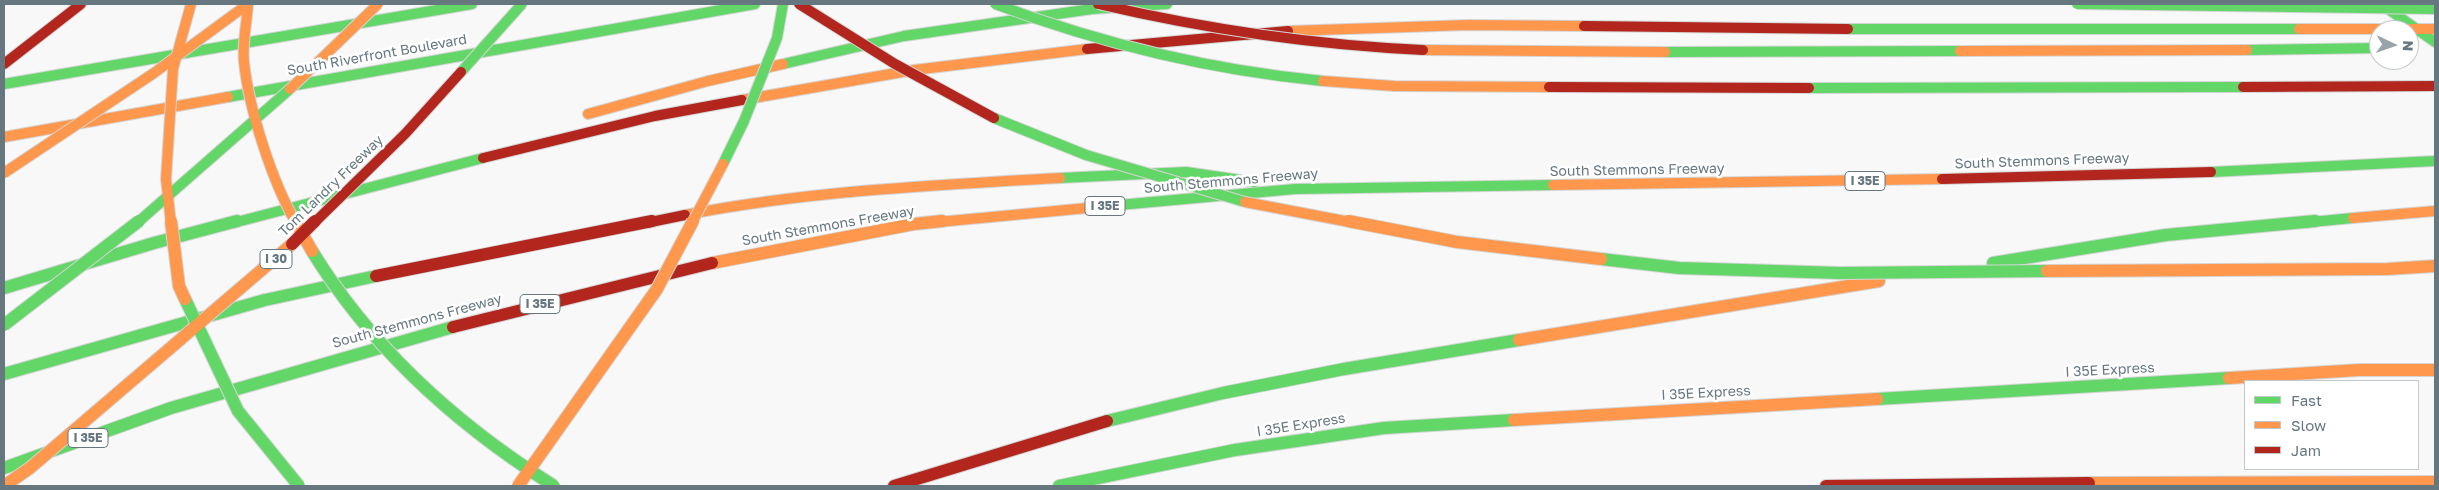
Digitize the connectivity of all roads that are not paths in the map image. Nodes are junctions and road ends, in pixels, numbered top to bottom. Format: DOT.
graph roads {
  1 [pos="81,4"];
  2 [pos="191,4"];
  3 [pos="248,4"];
  4 [pos="378,4"];
  5 [pos="472,4"];
  6 [pos="522,4"];
  7 [pos="711,4"];
  8 [pos="755,4"];
  9 [pos="783,4"];
  10 [pos="798,4"];
  11 [pos="995,4"];
  12 [pos="1098,4"];
  13 [pos="1168,4"];
  14 [pos="2077,4"];
  15 [pos="2381,4"];
  16 [pos="2435,9"];
  17 [pos="2404,20"];
  18 [pos="649,22"];
  19 [pos="2369,29"];
  20 [pos="2419,29"];
  21 [pos="2435,29"];
  22 [pos="2419,30"];
  23 [pos="2435,42"];
  24 [pos="2435,46"];
  25 [pos="2419,47"];
  26 [pos="2369,48"];
  27 [pos="4,64"];
  28 [pos="4,84"];
  29 [pos="2435,86"];
  30 [pos="4,137"];
  31 [pos="549,141"];
  32 [pos="2435,161"];
  33 [pos="4,173"];
  34 [pos="1295,189"];
  35 [pos="2435,210"];
  36 [pos="2435,266"];
  37 [pos="4,288"];
  38 [pos="4,324"];
  39 [pos="2416,358"];
  40 [pos="2360,370"];
  41 [pos="2435,370"];
  42 [pos="4,374"];
  43 [pos="4,468"];
  44 [pos="2435,482"];
  45 [pos="4,486"];
  46 [pos="299,486"];
  47 [pos="518,486"];
  48 [pos="554,486"];
  49 [pos="894,486"];
  50 [pos="1058,486"];
  51 [pos="1826,486"];
  1 -- 27 [label="main road"];
  2 -- 46 [label="main road, bridge"];
  3 -- 33 [label="main road, bridge"];
  3 -- 48 [label="main road, bridge"];
  4 -- 38 [label="main road, bridge"];
  5 -- 28 [label="main road"];
  6 -- 45 [label="main road, Tom Landry Freeway / I 30, bridge"];
  7 -- 18 [label="main road"];
  8 -- 18 [label="main road, South Riverfront Boulevard"];
  9 -- 47 [label="main road, bridge"];
  10 -- 36 [label="main road, bridge"];
  11 -- 29 [label="main road, bridge"];
  12 -- 26 [label="main road, bridge"];
  13 -- 31 [label="main road"];
  14 -- 16 [label="main road, bridge"];
  15 -- 17 [label="main road"];
  18 -- 30 [label="main road, South Riverfront Boulevard"];
  19 -- 31 [label="main road"];
  20 -- 21 [label="main road"];
  22 -- 23 [label="main road"];
  24 -- 25 [label="main road"];
  31 -- 37 [label="main road"];
  32 -- 34 [label="main road, South Stemmons Freeway / I 35E"];
  34 -- 42 [label="main road"];
  34 -- 43 [label="main road, South Stemmons Freeway / I 35E"];
  35 -- 49 [label="main road"];
  39 -- 40 [label="main road"];
  40 -- 41 [label="main road"];
  40 -- 50 [label="main road, I 35E Express"];
  44 -- 51 [label="main road"];
}
